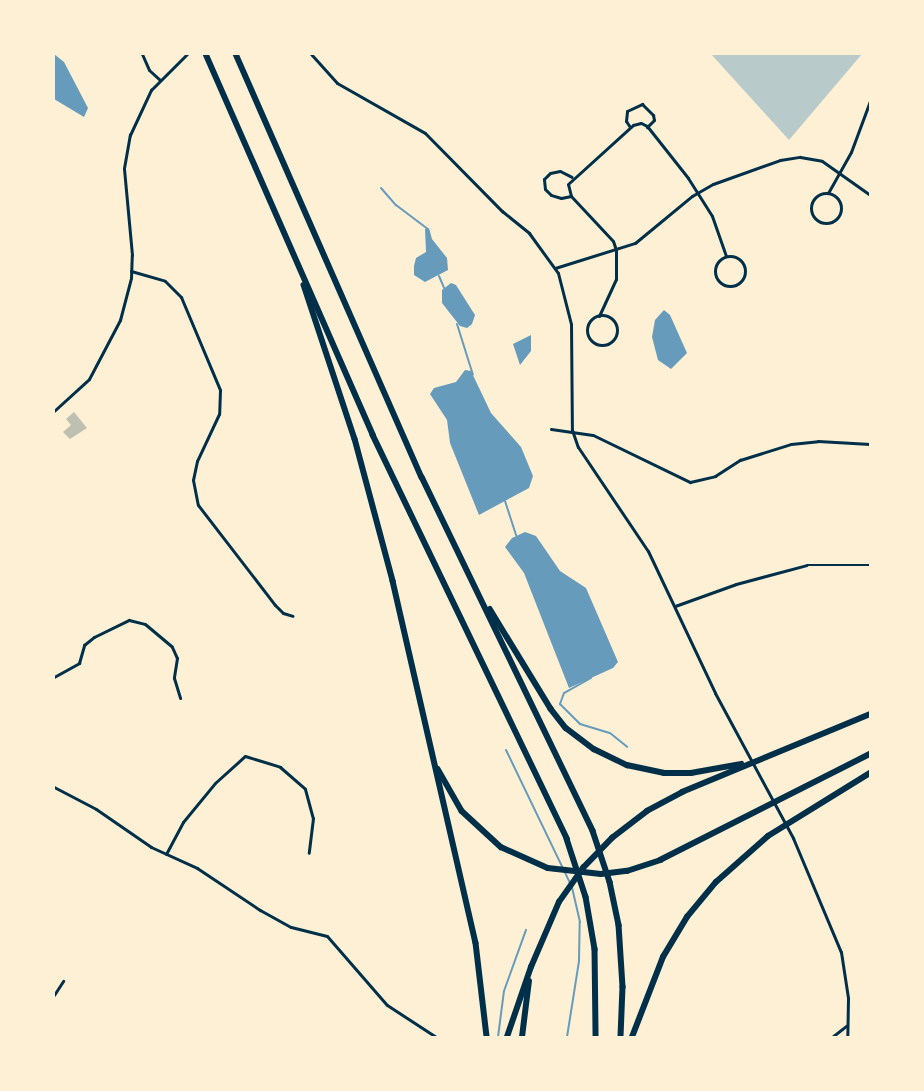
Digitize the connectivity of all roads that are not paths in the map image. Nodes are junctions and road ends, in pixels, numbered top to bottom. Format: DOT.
graph roads {
  1 [pos="142,54"];
  2 [pos="187,54"];
  3 [pos="206,54"];
  4 [pos="236,54"];
  5 [pos="311,54"];
  6 [pos="160,80"];
  7 [pos="870,101"];
  8 [pos="630,127"];
  9 [pos="648,128"];
  10 [pos="838,171"];
  11 [pos="572,177"];
  12 [pos="697,193"];
  13 [pos="828,193"];
  14 [pos="870,195"];
  15 [pos="570,196"];
  16 [pos="616,250"];
  17 [pos="294,255"];
  18 [pos="726,256"];
  19 [pos="555,268"];
  20 [pos="131,271"];
  21 [pos="599,316"];
  22 [pos="54,411"];
  23 [pos="551,429"];
  24 [pos="572,430"];
  25 [pos="870,444"];
  26 [pos="807,565"];
  27 [pos="870,565"];
  28 [pos="473,580"];
  29 [pos="675,606"];
  30 [pos="293,616"];
  31 [pos="54,677"];
  32 [pos="180,698"];
  33 [pos="870,714"];
  34 [pos="870,754"];
  35 [pos="434,761"];
  36 [pos="750,762"];
  37 [pos="870,773"];
  38 [pos="54,787"];
  39 [pos="309,853"];
  40 [pos="166,854"];
  41 [pos="531,967"];
  42 [pos="63,981"];
  43 [pos="54,995"];
  44 [pos="847,1026"];
  45 [pos="436,1037"];
  46 [pos="487,1037"];
  47 [pos="507,1037"];
  48 [pos="522,1037"];
  49 [pos="596,1037"];
  50 [pos="621,1037"];
  51 [pos="632,1037"];
  52 [pos="832,1037"];
  53 [pos="846,1037"];
  1 -- 6 [label="street"];
  2 -- 6 [label="street"];
  3 -- 17 [label="highway"];
  4 -- 28 [label="highway"];
  5 -- 19 [label="street"];
  6 -- 20 [label="street"];
  7 -- 10 [label="street"];
  8 -- 9 [label="street"];
  8 -- 9 [label="street"];
  8 -- 11 [label="street"];
  9 -- 12 [label="street"];
  10 -- 12 [label="street"];
  10 -- 13 [label="street"];
  10 -- 14 [label="street"];
  11 -- 15 [label="street"];
  11 -- 15 [label="street"];
  12 -- 16 [label="street"];
  12 -- 18 [label="street"];
  13 -- 13 [label="street"];
  15 -- 16 [label="street"];
  16 -- 19 [label="street"];
  16 -- 21 [label="street"];
  17 -- 35 [label="highway"];
  17 -- 49 [label="highway"];
  18 -- 18 [label="street"];
  19 -- 24 [label="street"];
  20 -- 22 [label="street"];
  20 -- 30 [label="street"];
  21 -- 21 [label="street"];
  23 -- 24 [label="street"];
  24 -- 25 [label="street"];
  24 -- 29 [label="street"];
  26 -- 27 [label="lane"];
  26 -- 29 [label="street"];
  28 -- 36 [label="highway"];
  28 -- 50 [label="highway"];
  29 -- 44 [label="street"];
  31 -- 32 [label="street"];
  33 -- 36 [label="highway"];
  34 -- 35 [label="highway"];
  35 -- 46 [label="highway"];
  36 -- 41 [label="highway"];
  37 -- 51 [label="highway"];
  38 -- 40 [label="street"];
  39 -- 40 [label="street"];
  40 -- 45 [label="street"];
  41 -- 47 [label="highway"];
  41 -- 48 [label="highway"];
  42 -- 43 [label="street"];
  44 -- 52 [label="street"];
  44 -- 53 [label="street"];
}
